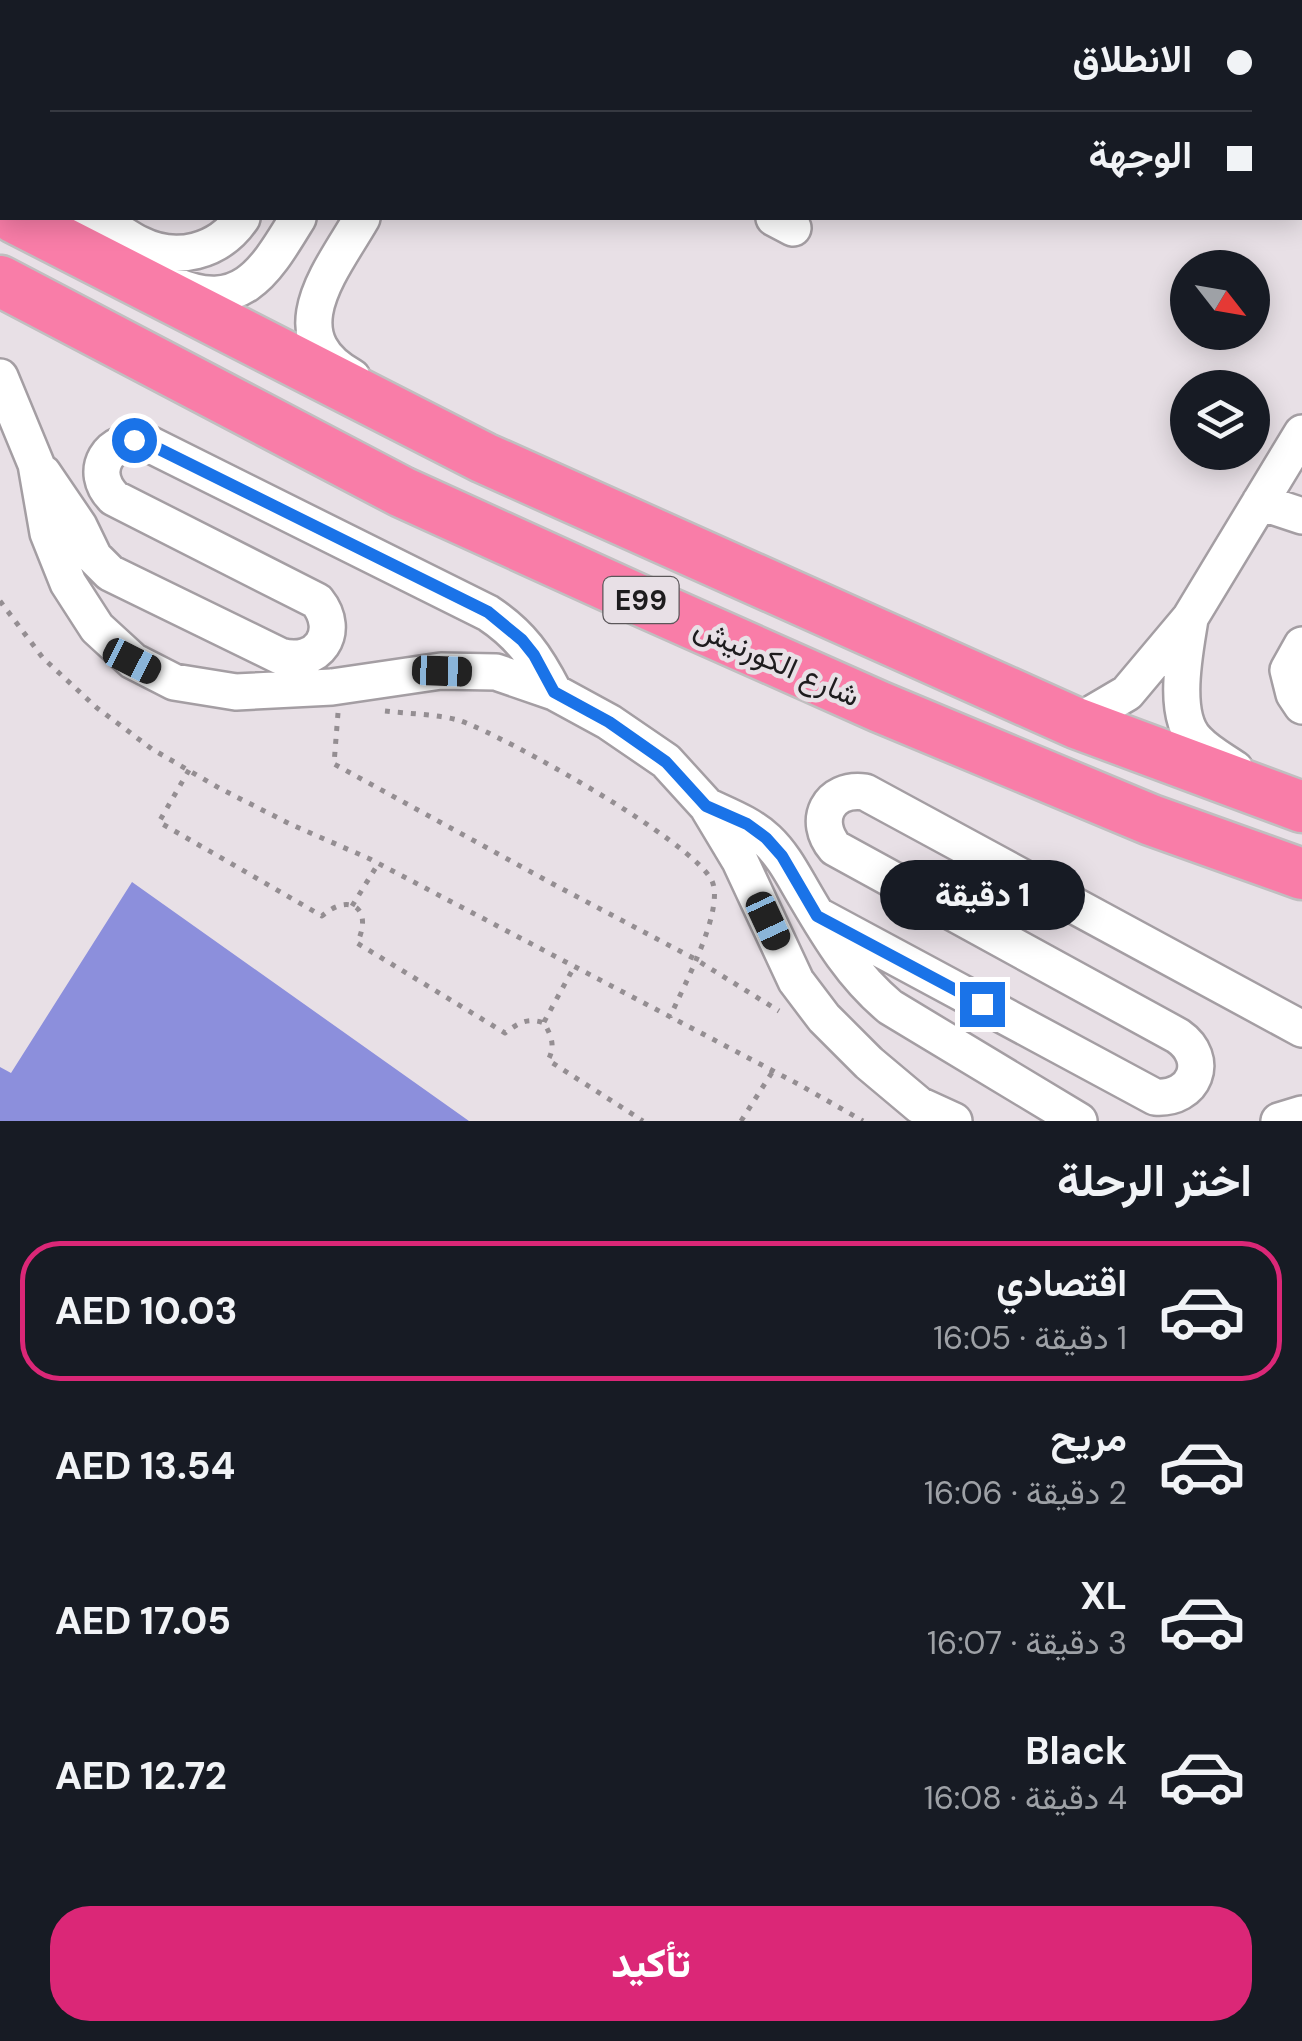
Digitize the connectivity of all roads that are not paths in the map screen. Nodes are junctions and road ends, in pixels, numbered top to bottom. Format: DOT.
graph roads {
  1 [pos="19,220"];
  2 [pos="241,220"];
  3 [pos="297,220"];
  4 [pos="361,220"];
  5 [pos="78,250"];
  6 [pos="0,281"];
  7 [pos="0,377"];
  8 [pos="1302,432"];
  9 [pos="484,458"];
  10 [pos="36,464"];
  11 [pos="1260,502"];
  12 [pos="1302,516"];
  13 [pos="1190,618"];
  14 [pos="1302,645"];
  15 [pos="554,692"];
  16 [pos="1302,706"];
  17 [pos="1076,723"];
  18 [pos="1288,803"];
  19 [pos="706,806"];
  20 [pos="1302,874"];
  21 [pos="817,916"];
  22 [pos="1302,1029"];
  23 [pos="1302,1114"];
  24 [pos="954,1121"];
  25 [pos="1080,1121"];
  26 [pos="1280,1121"];
  1 -- 5 [label="highway, E99"];
  2 -- 5 [label="street"];
  3 -- 5 [label="street"];
  4 -- 9 [label="street"];
  5 -- 9 [label="highway, E99"];
  6 -- 20 [label="highway, شارع الكورنيش / E99"];
  7 -- 10 [label="street"];
  8 -- 11 [label="street"];
  9 -- 17 [label="highway, E99"];
  10 -- 15 [label="street"];
  10 -- 15 [label="street"];
  11 -- 12 [label="street"];
  11 -- 13 [label="street"];
  13 -- 17 [label="street"];
  13 -- 18 [label="street"];
  14 -- 16 [label="street"];
  15 -- 19 [label="street"];
  17 -- 18 [label="highway, E99"];
  19 -- 21 [label="street"];
  19 -- 24 [label="street"];
  21 -- 22 [label="street"];
  21 -- 25 [label="street"];
  23 -- 26 [label="street"];
}
